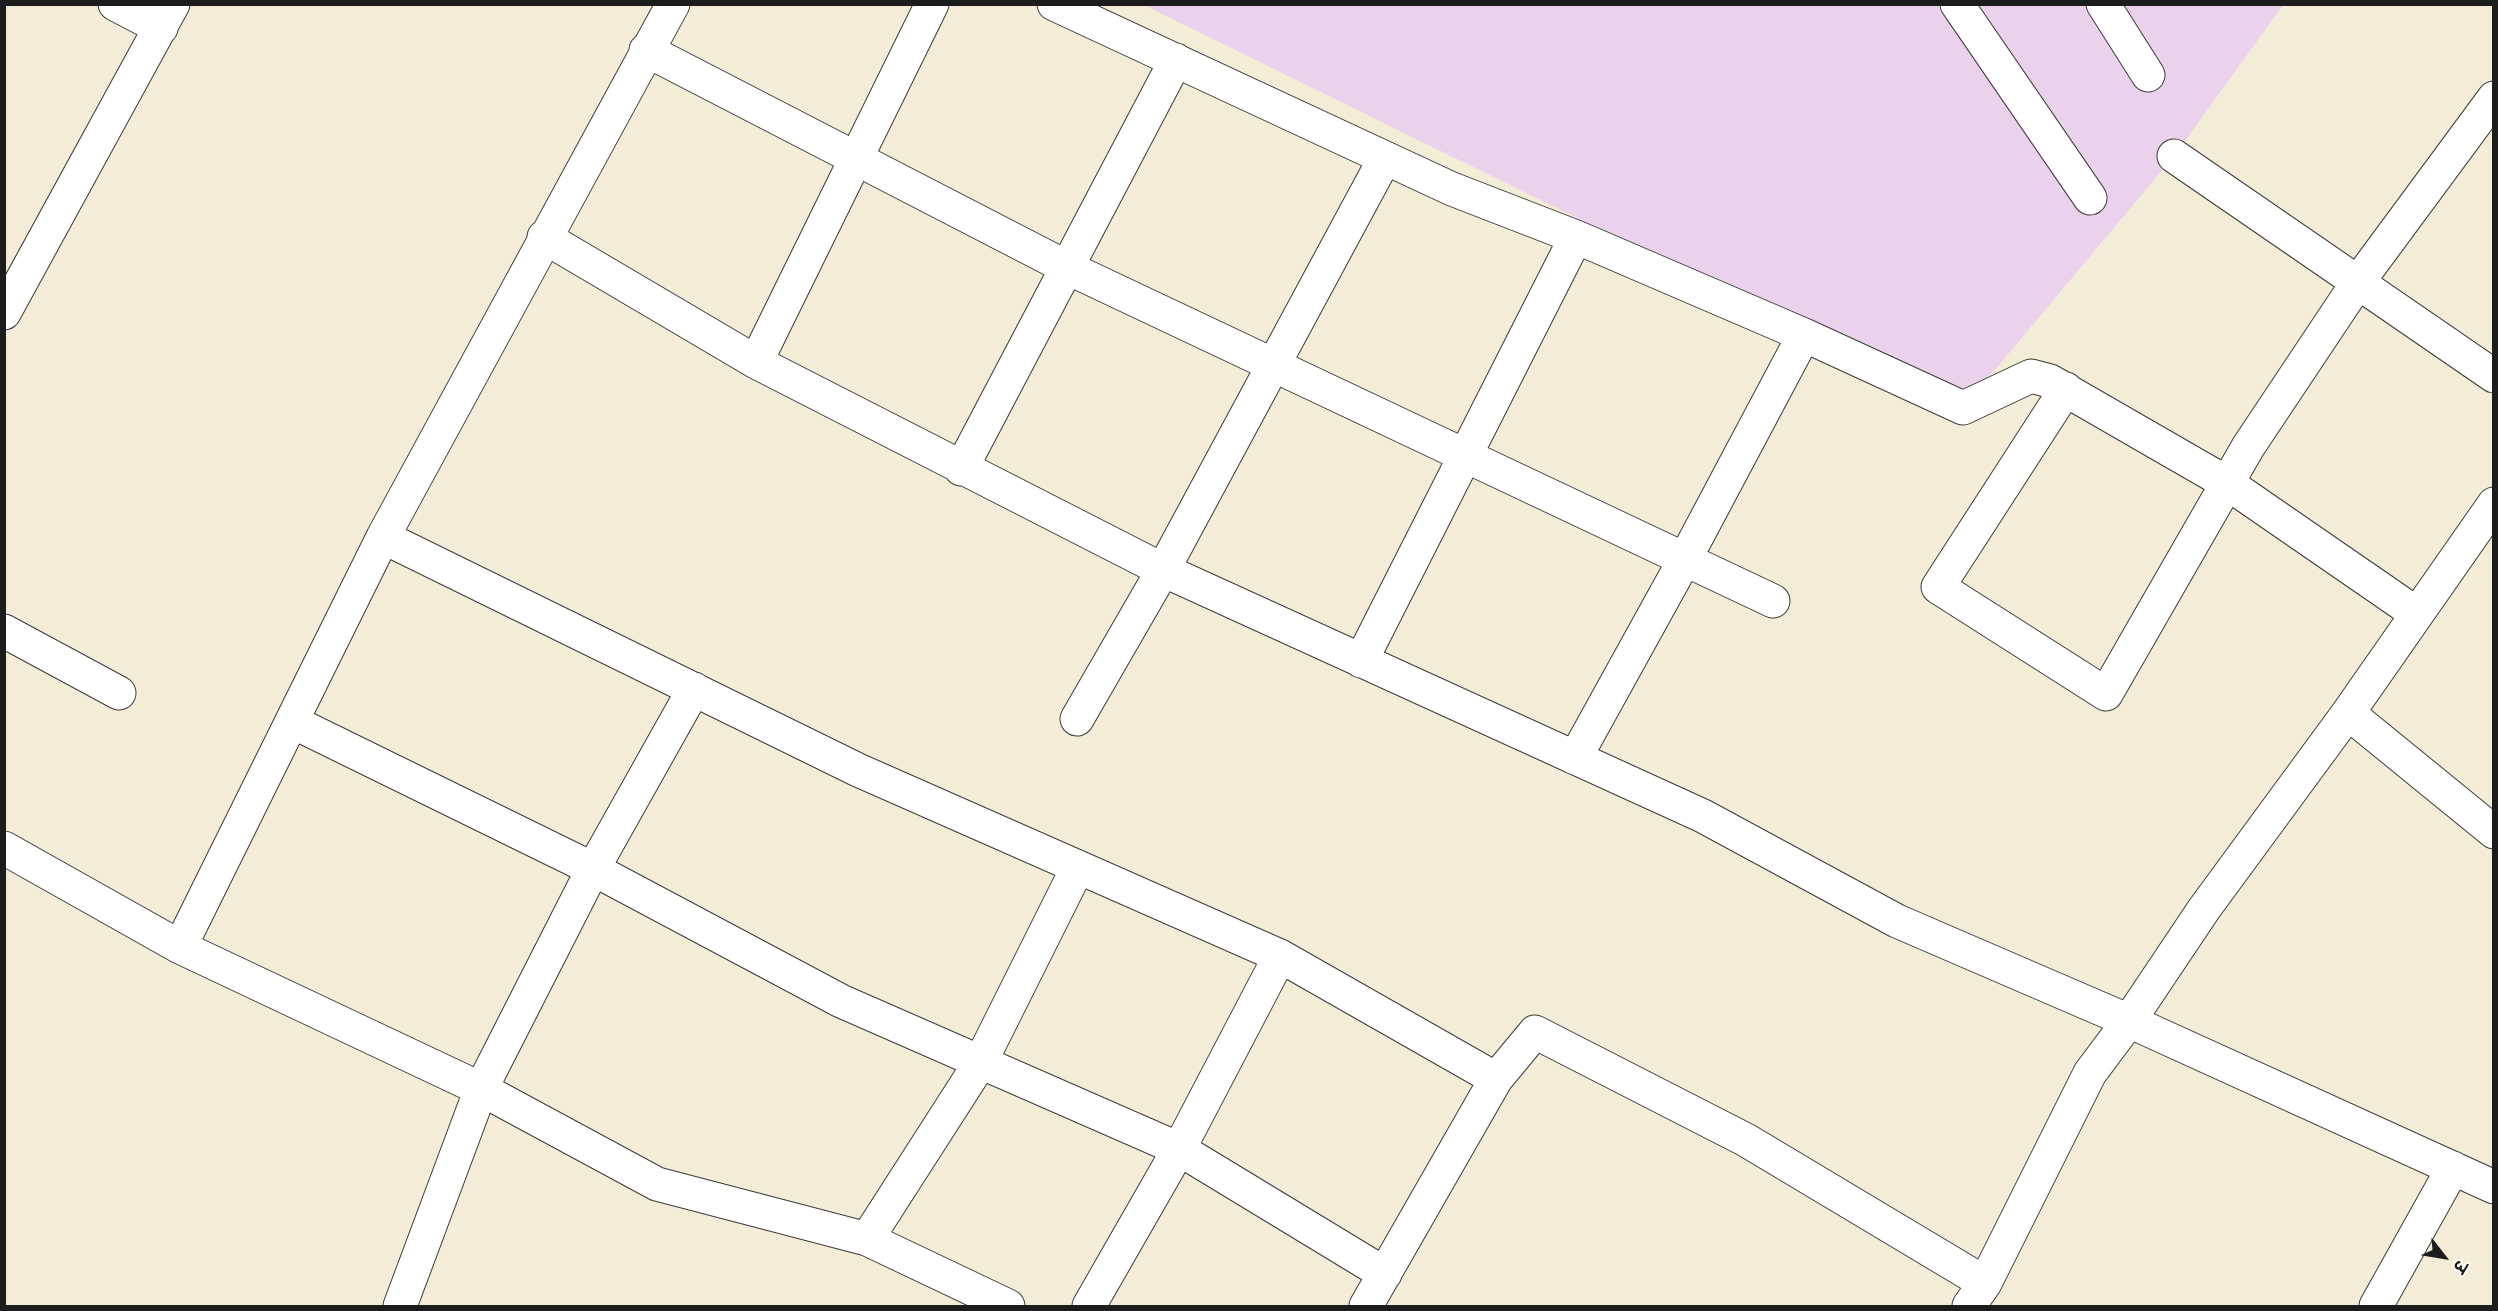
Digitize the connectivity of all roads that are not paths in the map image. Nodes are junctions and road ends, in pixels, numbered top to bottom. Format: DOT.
graph roads {
  1 [pos="115,4"];
  2 [pos="673,4"];
  3 [pos="932,4"];
  4 [pos="1054,4"];
  5 [pos="1957,4"];
  6 [pos="2103,4"];
  7 [pos="167,16"];
  8 [pos="646,50"];
  9 [pos="1176,60"];
  10 [pos="2148,75"];
  11 [pos="2493,98"];
  12 [pos="2174,156"];
  13 [pos="1385,158"];
  14 [pos="856,159"];
  15 [pos="2090,198"];
  16 [pos="544,237"];
  17 [pos="1576,237"];
  18 [pos="1068,268"];
  19 [pos="2358,282"];
  20 [pos="4,313"];
  21 [pos="1804,335"];
  22 [pos="756,362"];
  23 [pos="1274,366"];
  24 [pos="2493,376"];
  25 [pos="2066,389"];
  26 [pos="1467,457"];
  27 [pos="961,470"];
  28 [pos="2228,483"];
  29 [pos="2489,520"];
  30 [pos="383,537"];
  31 [pos="1685,559"];
  32 [pos="1163,570"];
  33 [pos="1773,601"];
  34 [pos="2417,614"];
  35 [pos="4,631"];
  36 [pos="1361,660"];
  37 [pos="694,689"];
  38 [pos="119,693"];
  39 [pos="2348,713"];
  40 [pos="1077,719"];
  41 [pos="293,722"];
  42 [pos="1575,758"];
  43 [pos="2493,832"];
  44 [pos="4,848"];
  45 [pos="1078,867"];
  46 [pos="593,869"];
  47 [pos="180,947"];
  48 [pos="1280,956"];
  49 [pos="2129,1021"];
  50 [pos="980,1063"];
  51 [pos="1496,1079"];
  52 [pos="481,1089"];
  53 [pos="1179,1149"];
  54 [pos="2453,1168"];
  55 [pos="2493,1187"];
  56 [pos="867,1239"];
  57 [pos="1385,1274"];
  58 [pos="1977,1295"];
  59 [pos="400,1306"];
  60 [pos="1008,1306"];
  61 [pos="1089,1306"];
  62 [pos="1366,1306"];
  63 [pos="2376,1306"];
  1 -- 7 [label="street"];
  2 -- 8 [label="street"];
  3 -- 14 [label="street"];
  4 -- 9 [label="street"];
  5 -- 15 [label="street"];
  6 -- 10 [label="street"];
  7 -- 20 [label="street"];
  8 -- 14 [label="street"];
  8 -- 16 [label="street"];
  9 -- 13 [label="street"];
  9 -- 18 [label="street"];
  11 -- 19 [label="street"];
  12 -- 19 [label="street"];
  13 -- 17 [label="street"];
  13 -- 23 [label="street"];
  14 -- 18 [label="street"];
  14 -- 22 [label="street"];
  16 -- 22 [label="street"];
  16 -- 30 [label="street"];
  17 -- 21 [label="street"];
  17 -- 26 [label="street"];
  18 -- 23 [label="street"];
  18 -- 27 [label="street"];
  19 -- 24 [label="street"];
  19 -- 28 [label="street"];
  21 -- 25 [label="street"];
  21 -- 31 [label="street"];
  22 -- 27 [label="street"];
  23 -- 26 [label="street"];
  23 -- 32 [label="street"];
  25 -- 28 [label="street"];
  25 -- 28 [label="street"];
  26 -- 31 [label="street"];
  26 -- 36 [label="street"];
  27 -- 32 [label="street"];
  28 -- 34 [label="street"];
  29 -- 34 [label="street"];
  30 -- 37 [label="street"];
  30 -- 41 [label="street"];
  31 -- 33 [label="street"];
  31 -- 42 [label="street"];
  32 -- 36 [label="street"];
  32 -- 40 [label="street"];
  34 -- 39 [label="street"];
  35 -- 38 [label="street"];
  36 -- 42 [label="street"];
  37 -- 45 [label="street"];
  37 -- 46 [label="street"];
  39 -- 43 [label="street"];
  39 -- 49 [label="street"];
  41 -- 46 [label="street"];
  41 -- 47 [label="street"];
  42 -- 49 [label="street"];
  44 -- 47 [label="street"];
  45 -- 48 [label="street"];
  45 -- 50 [label="street"];
  46 -- 50 [label="street"];
  46 -- 52 [label="street"];
  47 -- 52 [label="street"];
  48 -- 51 [label="street"];
  48 -- 53 [label="street"];
  49 -- 54 [label="street"];
  49 -- 58 [label="street"];
  50 -- 53 [label="street"];
  50 -- 56 [label="street"];
  51 -- 57 [label="street"];
  51 -- 58 [label="street"];
  52 -- 56 [label="street"];
  52 -- 59 [label="street"];
  53 -- 57 [label="street"];
  53 -- 61 [label="street"];
  54 -- 55 [label="street"];
  54 -- 63 [label="street"];
  56 -- 60 [label="street"];
  57 -- 62 [label="street"];
}
